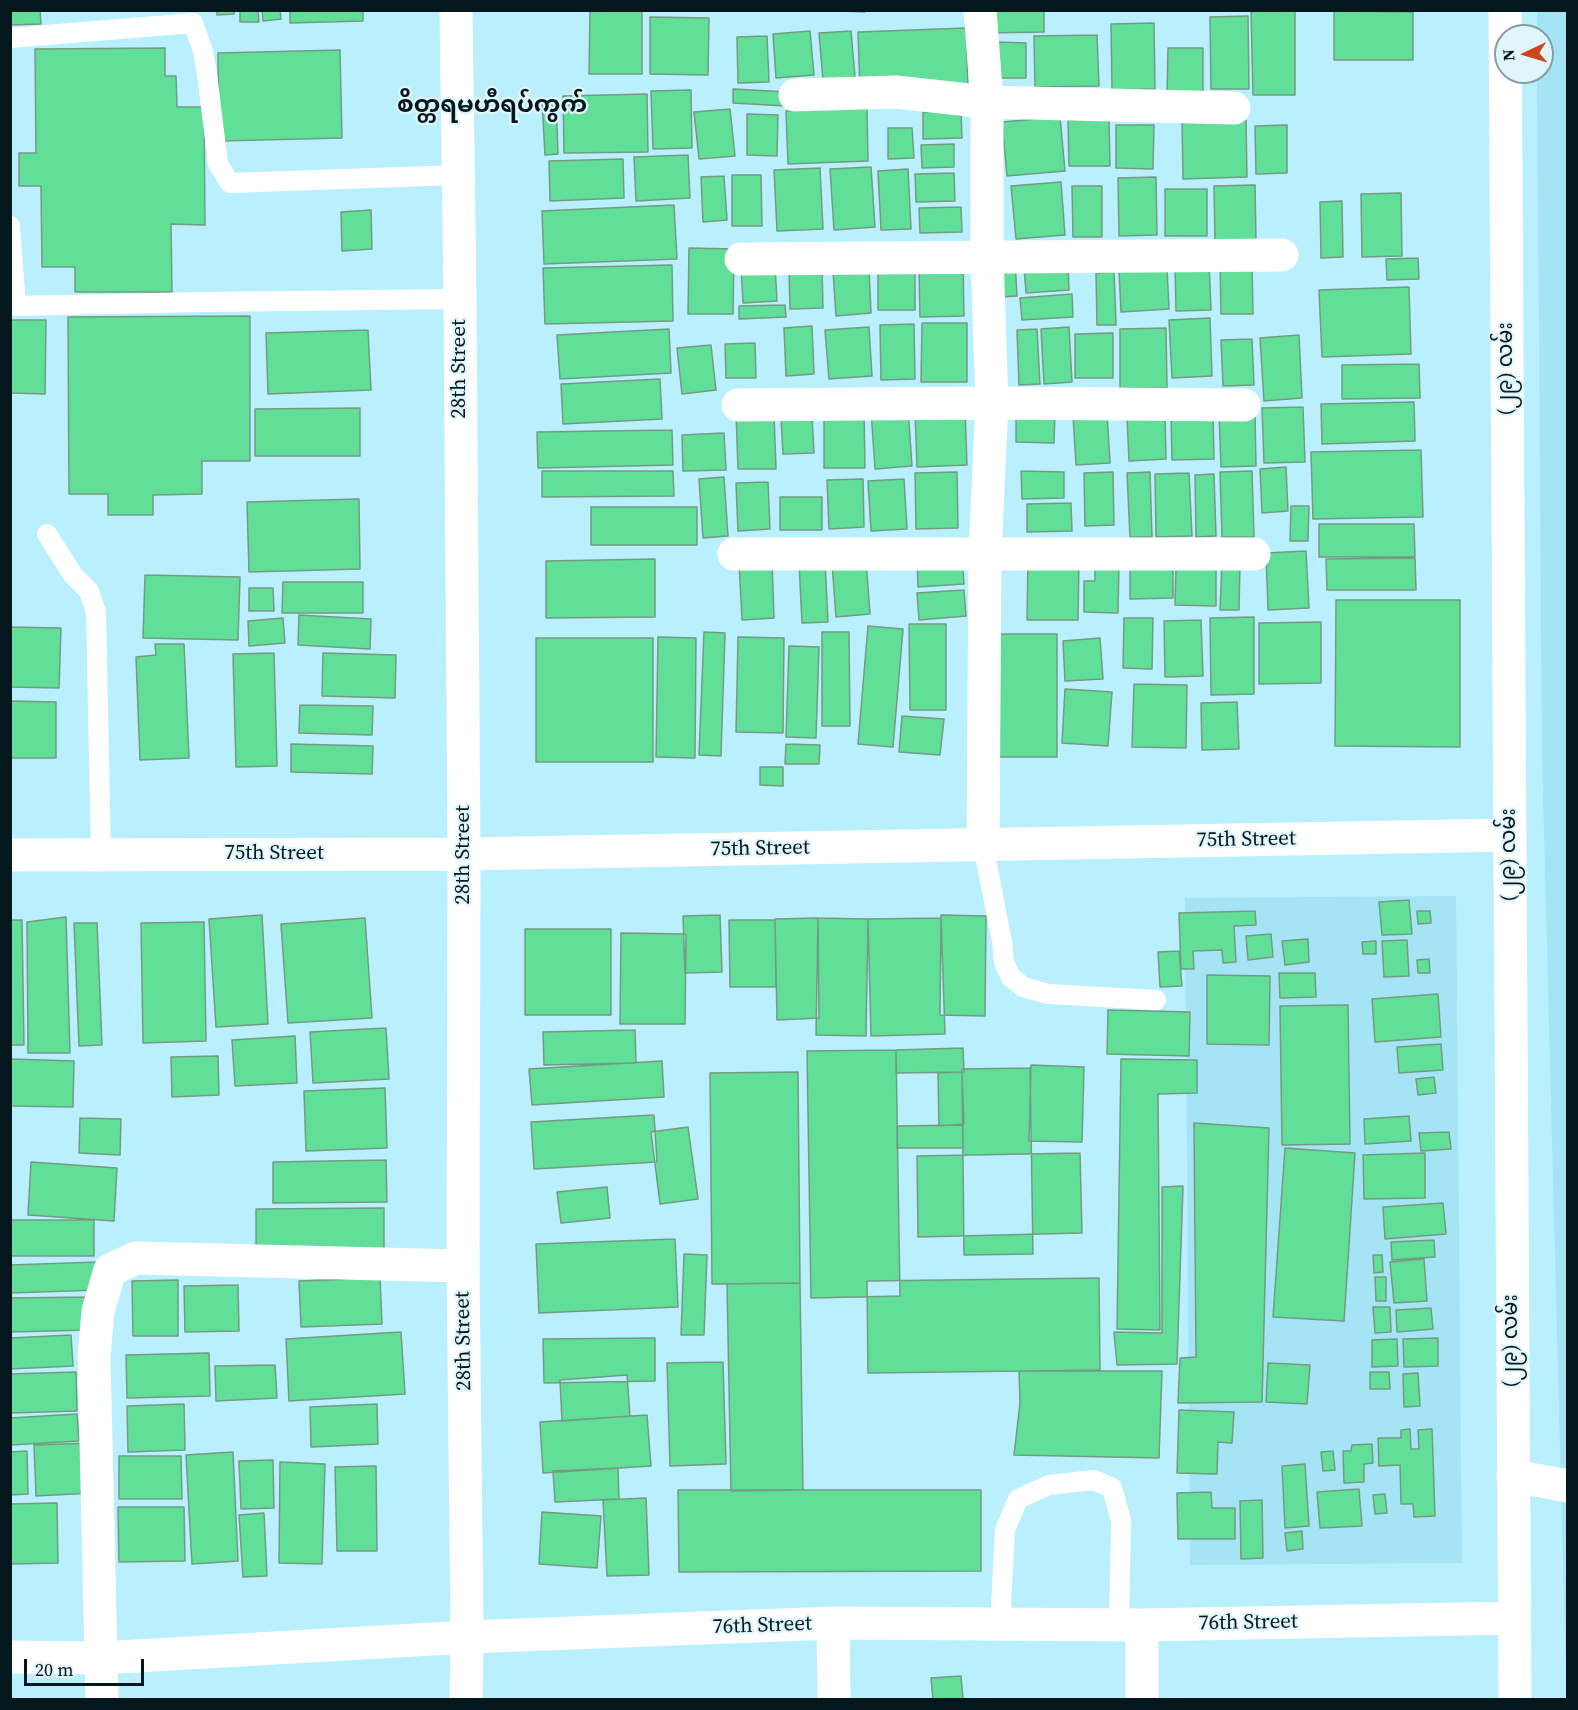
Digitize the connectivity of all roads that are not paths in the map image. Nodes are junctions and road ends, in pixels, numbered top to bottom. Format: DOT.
graph roads {
  1 [pos="456,10"];
  2 [pos="980,10"];
  3 [pos="1506,10"];
  4 [pos="10,38"];
  5 [pos="795,95"];
  6 [pos="987,102"];
  7 [pos="1234,108"];
  8 [pos="458,175"];
  9 [pos="10,226"];
  10 [pos="1282,255"];
  11 [pos="987,257"];
  12 [pos="741,259"];
  13 [pos="460,299"];
  14 [pos="992,403"];
  15 [pos="738,405"];
  16 [pos="1244,405"];
  17 [pos="47,534"];
  18 [pos="986,553"];
  19 [pos="734,554"];
  20 [pos="1254,554"];
  21 [pos="1510,835"];
  22 [pos="983,845"];
  23 [pos="464,854"];
  24 [pos="10,855"];
  25 [pos="101,855"];
  26 [pos="1156,1000"];
  27 [pos="463,1266"];
  28 [pos="1513,1476"];
  29 [pos="1568,1486"];
  30 [pos="1514,1618"];
  31 [pos="833,1623"];
  32 [pos="1000,1624"];
  33 [pos="1131,1625"];
  34 [pos="467,1637"];
  35 [pos="10,1657"];
  36 [pos="101,1658"];
  37 [pos="102,1700"];
  38 [pos="466,1700"];
  39 [pos="834,1700"];
  40 [pos="1142,1700"];
  41 [pos="1515,1700"];
  1 -- 8 [label="street, 28th Street"];
  2 -- 6 [label="street"];
  3 -- 21 [label="street, (၂၉) လမ်း"];
  4 -- 8 [label="lane"];
  5 -- 6 [label="street"];
  6 -- 7 [label="street"];
  6 -- 11 [label="street"];
  8 -- 13 [label="street, 28th Street"];
  9 -- 13 [label="lane"];
  10 -- 11 [label="street"];
  11 -- 12 [label="street"];
  11 -- 14 [label="street"];
  13 -- 23 [label="street, 28th Street"];
  14 -- 15 [label="street"];
  14 -- 16 [label="street"];
  14 -- 18 [label="street"];
  17 -- 25 [label="lane"];
  18 -- 19 [label="street"];
  18 -- 20 [label="street"];
  18 -- 22 [label="street"];
  21 -- 22 [label="street, 75th Street"];
  21 -- 28 [label="street, (၂၉) လမ်း"];
  22 -- 23 [label="street, 75th Street"];
  22 -- 26 [label="lane"];
  23 -- 25 [label="street, 75th Street"];
  23 -- 27 [label="street, 28th Street"];
  24 -- 25 [label="street, 75th Street"];
  27 -- 34 [label="street, 28th Street"];
  27 -- 36 [label="street"];
  28 -- 29 [label="street"];
  28 -- 30 [label="street, (၂၉) လမ်း"];
  30 -- 33 [label="street, 76th Street"];
  30 -- 41 [label="street, (၂၉) လမ်း"];
  31 -- 32 [label="street, 76th Street"];
  31 -- 34 [label="street, 76th Street"];
  31 -- 39 [label="street"];
  32 -- 33 [label="street, 76th Street"];
  32 -- 33 [label="lane"];
  33 -- 40 [label="street"];
  34 -- 36 [label="street, 76th Street"];
  34 -- 38 [label="street, 28th Street"];
  35 -- 36 [label="street, 76th Street"];
  36 -- 37 [label="street"];
}
